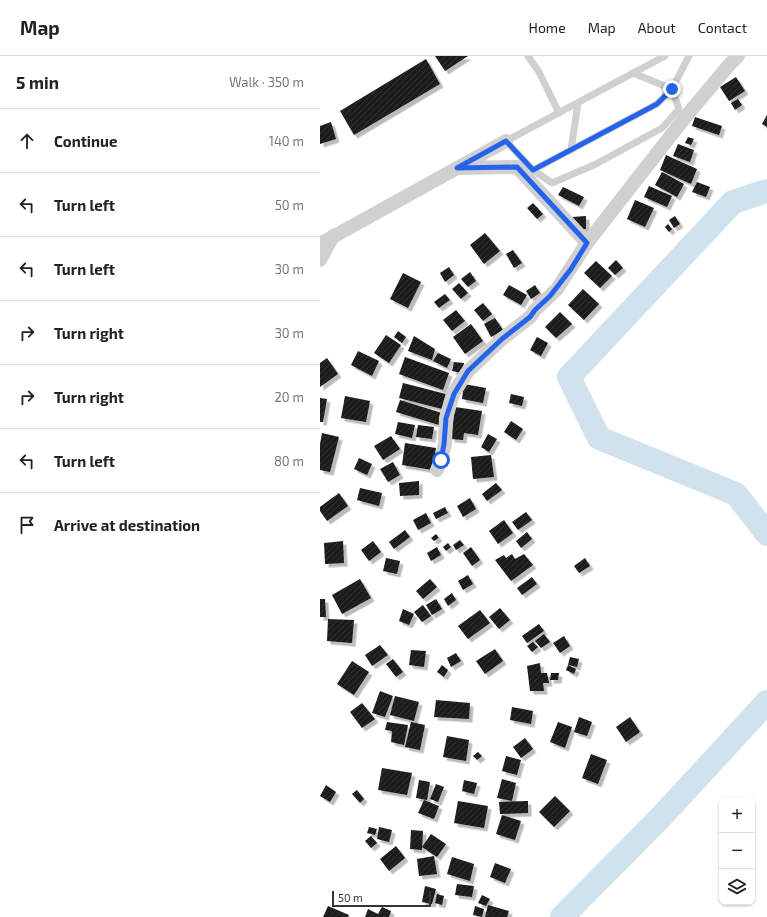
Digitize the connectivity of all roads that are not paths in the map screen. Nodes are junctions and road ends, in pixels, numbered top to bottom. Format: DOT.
graph roads {
  1 [pos="528,56"];
  2 [pos="665,56"];
  3 [pos="688,56"];
  4 [pos="738,56"];
  5 [pos="633,73"];
  6 [pos="672,89"];
  7 [pos="578,103"];
  8 [pos="559,113"];
  9 [pos="506,141"];
  10 [pos="571,150"];
  11 [pos="457,168"];
  12 [pos="533,170"];
  13 [pos="333,236"];
  14 [pos="587,243"];
  15 [pos="320,244"];
  16 [pos="320,260"];
  17 [pos="437,470"];
  1 -- 8 [label="lane"];
  2 -- 5 [label="lane"];
  3 -- 6 [label="lane"];
  4 -- 14 [label="street"];
  5 -- 6 [label="lane"];
  5 -- 7 [label="lane"];
  6 -- 10 [label="lane"];
  6 -- 12 [label="lane"];
  7 -- 8 [label="lane"];
  7 -- 10 [label="lane"];
  8 -- 9 [label="lane"];
  9 -- 11 [label="street"];
  9 -- 12 [label="lane"];
  10 -- 12 [label="lane"];
  11 -- 13 [label="street"];
  11 -- 14 [label="street"];
  13 -- 15 [label="street"];
  13 -- 16 [label="street"];
  14 -- 17 [label="street"];
}
